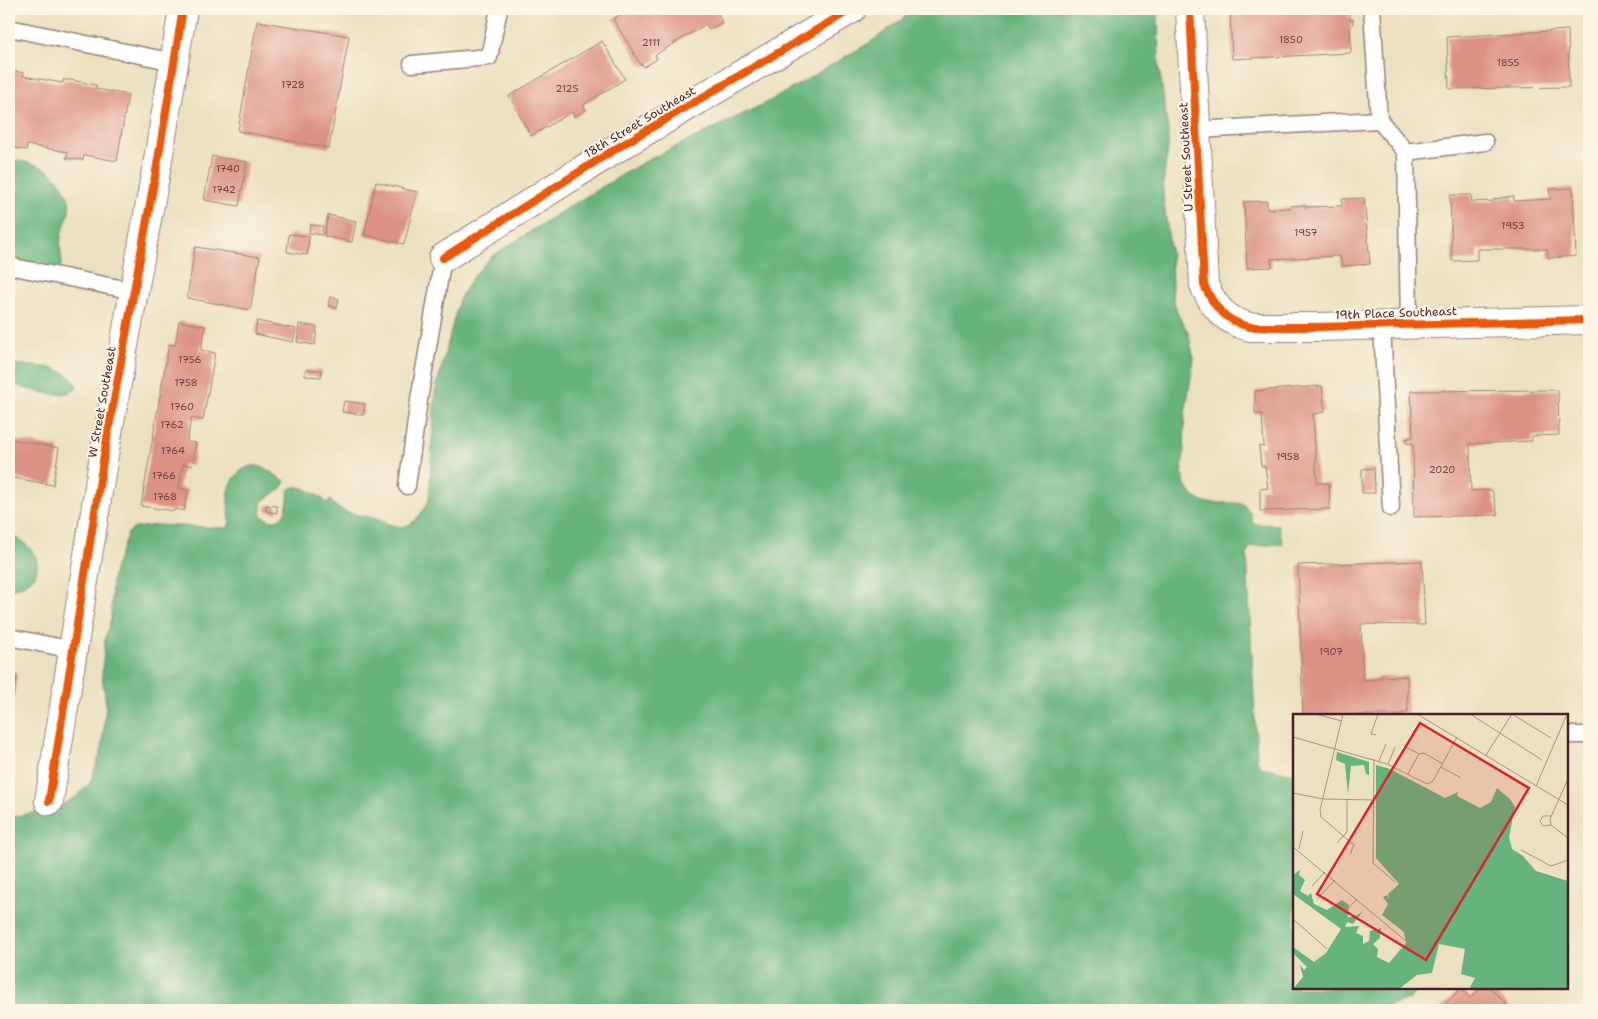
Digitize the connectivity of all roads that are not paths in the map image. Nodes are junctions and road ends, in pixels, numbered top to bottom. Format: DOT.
graph roads {
  1 [pos="183,9"];
  2 [pos="499,9"];
  3 [pos="852,9"];
  4 [pos="1190,9"];
  5 [pos="1372,9"];
  6 [pos="9,28"];
  7 [pos="174,62"];
  8 [pos="412,64"];
  9 [pos="1379,120"];
  10 [pos="1196,130"];
  11 [pos="1485,142"];
  12 [pos="1406,152"];
  13 [pos="443,258"];
  14 [pos="9,266"];
  15 [pos="134,291"];
  16 [pos="1212,302"];
  17 [pos="1589,320"];
  18 [pos="1409,324"];
  19 [pos="1382,325"];
  20 [pos="407,486"];
  21 [pos="1391,508"];
  22 [pos="9,637"];
  23 [pos="73,650"];
  24 [pos="1589,735"];
  25 [pos="1570,736"];
  26 [pos="49,801"];
  1 -- 7 [label="street, W Street Southeast"];
  2 -- 8 [label="lane"];
  3 -- 13 [label="street, 18th Street Southeast"];
  4 -- 10 [label="street, U Street Southeast"];
  5 -- 9 [label="lane"];
  6 -- 7 [label="lane"];
  7 -- 15 [label="street, W Street Southeast"];
  9 -- 10 [label="lane"];
  9 -- 12 [label="lane"];
  10 -- 16 [label="street, U Street Southeast"];
  11 -- 12 [label="lane"];
  12 -- 18 [label="lane"];
  13 -- 20 [label="lane"];
  14 -- 15 [label="lane"];
  15 -- 23 [label="street, W Street Southeast"];
  16 -- 19 [label="street, 19th Place Southeast"];
  17 -- 18 [label="street, 19th Place Southeast"];
  18 -- 19 [label="street, 19th Place Southeast"];
  19 -- 21 [label="lane"];
  22 -- 23 [label="lane"];
  23 -- 26 [label="street, W Street Southeast"];
  24 -- 25 [label="lane"];
}
